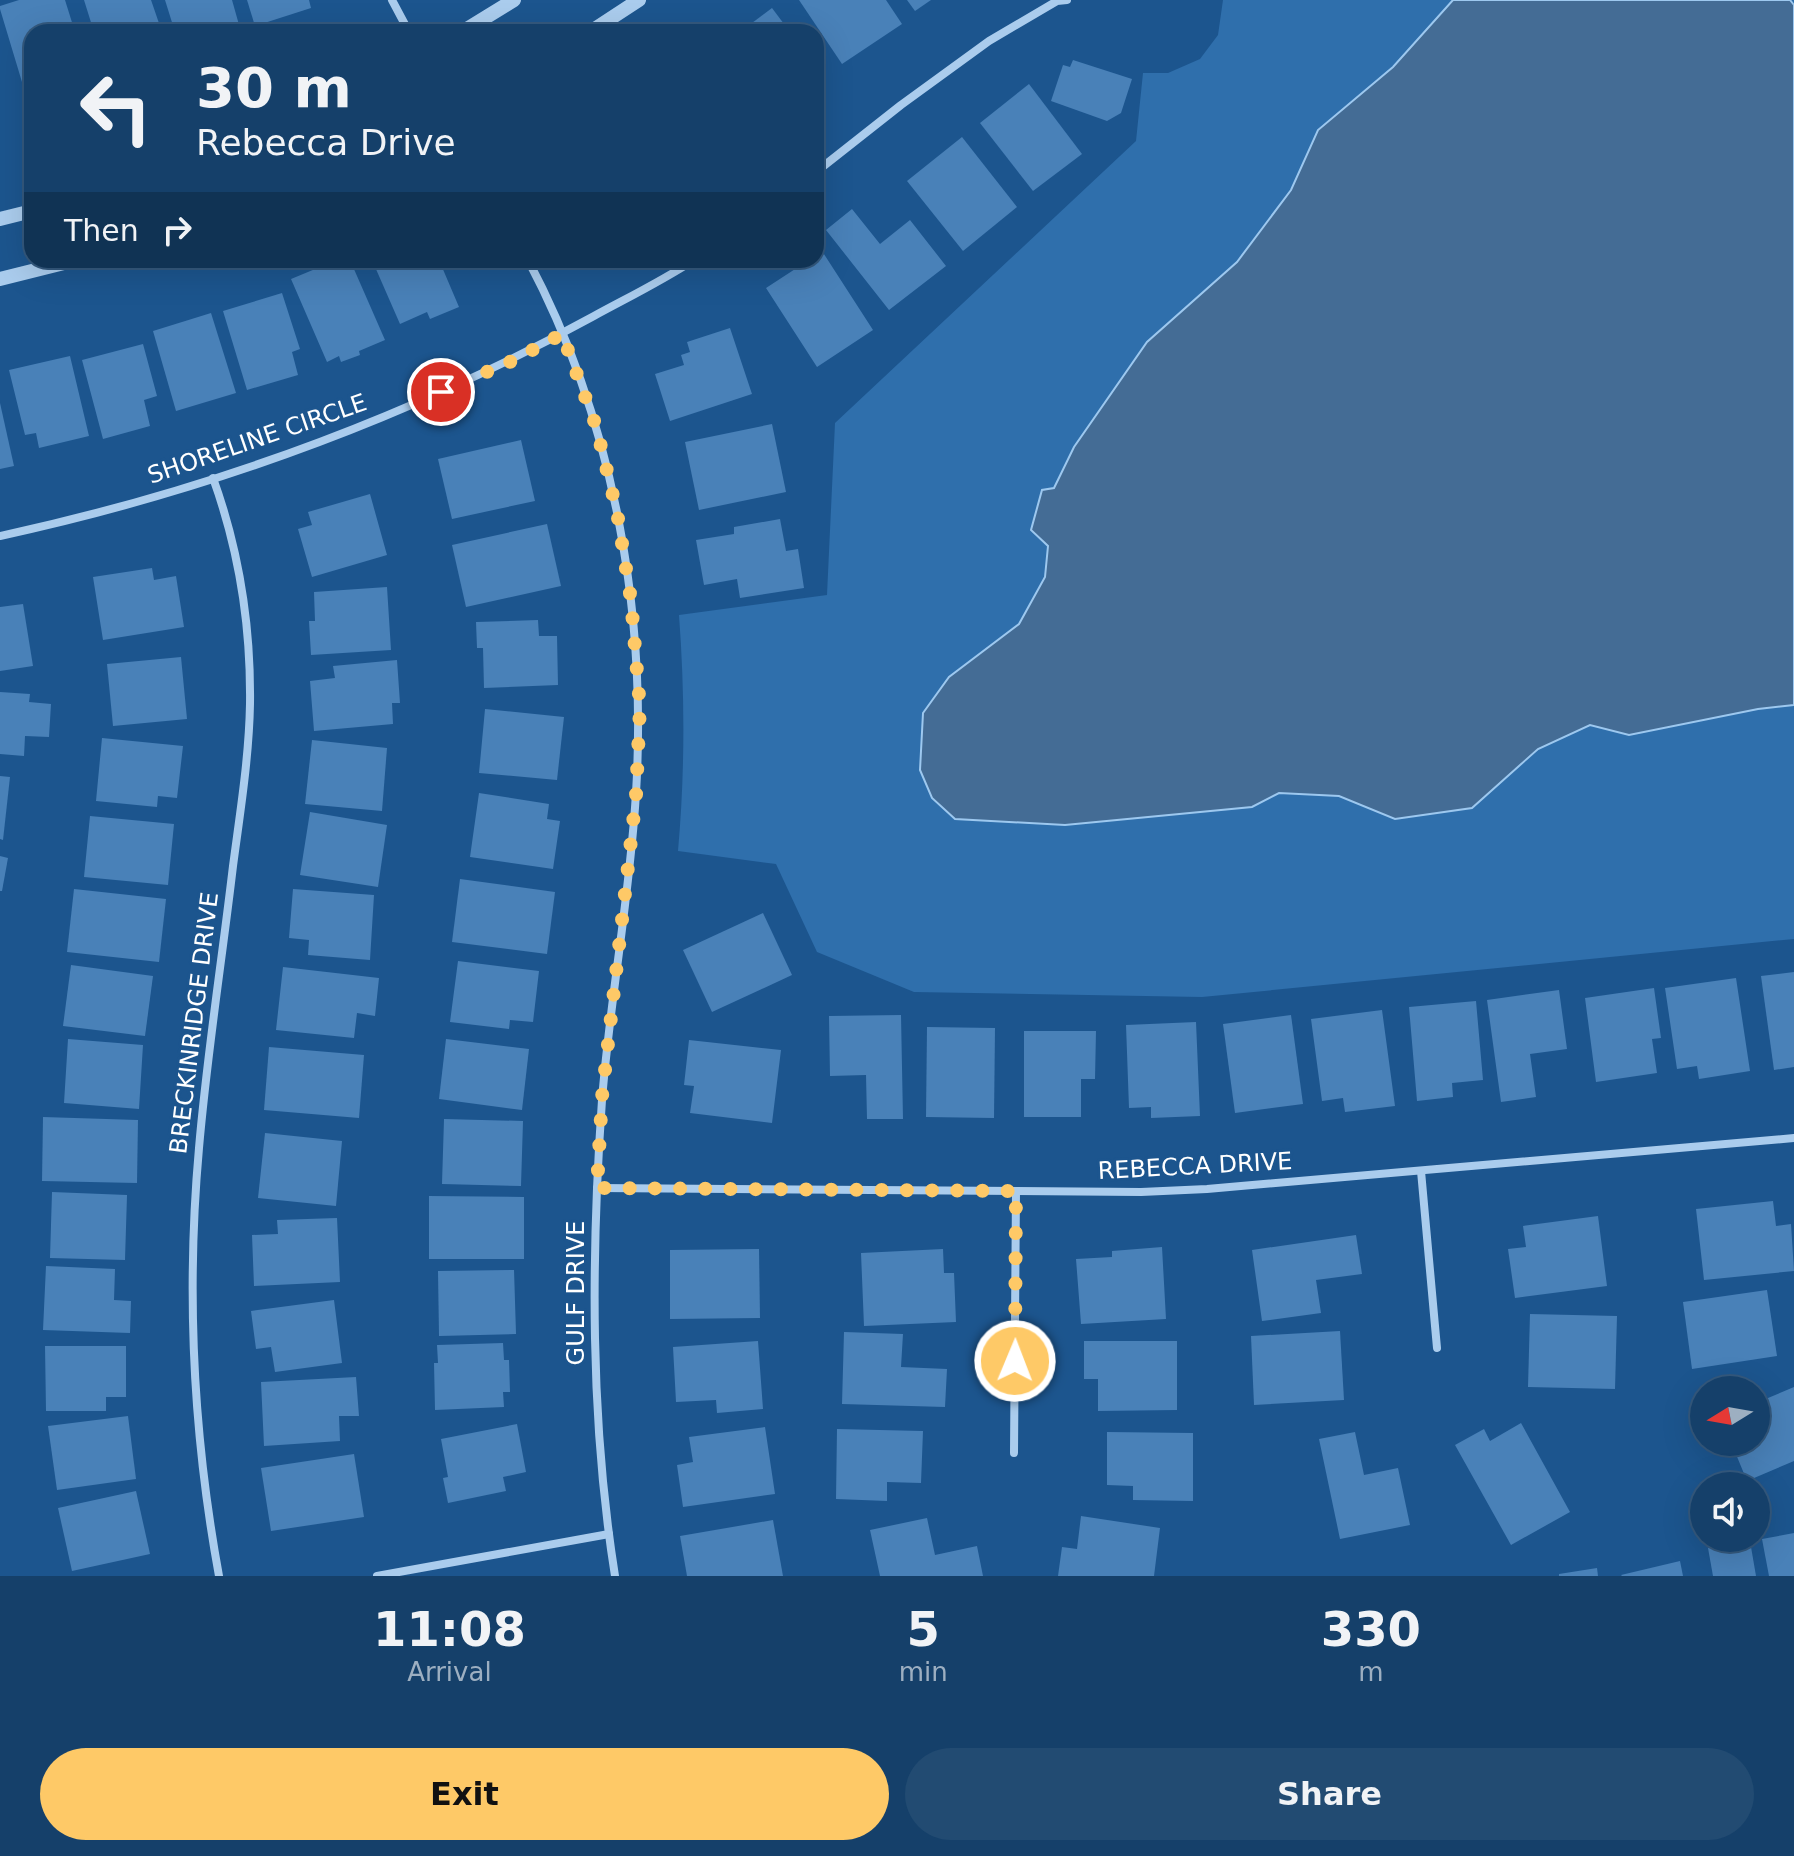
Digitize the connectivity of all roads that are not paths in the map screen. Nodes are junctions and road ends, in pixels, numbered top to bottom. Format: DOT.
graph roads {
  1 [pos="392,0"];
  2 [pos="514,0"];
  3 [pos="639,0"];
  4 [pos="1067,0"];
  5 [pos="405,24"];
  6 [pos="475,24"];
  7 [pos="602,24"];
  8 [pos="824,166"];
  9 [pos="24,213"];
  10 [pos="0,219"];
  11 [pos="44,268"];
  12 [pos="532,268"];
  13 [pos="680,268"];
  14 [pos="0,279"];
  15 [pos="562,334"];
  16 [pos="213,478"];
  17 [pos="0,536"];
  18 [pos="1794,1138"];
  19 [pos="1421,1171"];
  20 [pos="597,1188"];
  21 [pos="1016,1191"];
  22 [pos="1437,1348"];
  23 [pos="1014,1453"];
  24 [pos="609,1534"];
  25 [pos="219,1576"];
  26 [pos="377,1576"];
  27 [pos="615,1576"];
  1 -- 5 [label="street"];
  2 -- 6 [label="street"];
  3 -- 7 [label="street"];
  4 -- 8 [label="street"];
  9 -- 10 [label="street"];
  11 -- 14 [label="street"];
  12 -- 15 [label="street, GULF DRIVE"];
  13 -- 15 [label="street, SHORELINE CIRCLE"];
  15 -- 16 [label="street, SHORELINE CIRCLE"];
  15 -- 20 [label="street, GULF DRIVE"];
  16 -- 17 [label="street, SHORELINE CIRCLE"];
  16 -- 25 [label="street, BRECKINRIDGE DRIVE"];
  18 -- 19 [label="street, REBECCA DRIVE"];
  19 -- 21 [label="street, REBECCA DRIVE"];
  19 -- 22 [label="street"];
  20 -- 21 [label="street, REBECCA DRIVE"];
  20 -- 24 [label="street, GULF DRIVE"];
  21 -- 23 [label="street"];
  24 -- 26 [label="street"];
  24 -- 27 [label="street, GULF DRIVE"];
}
